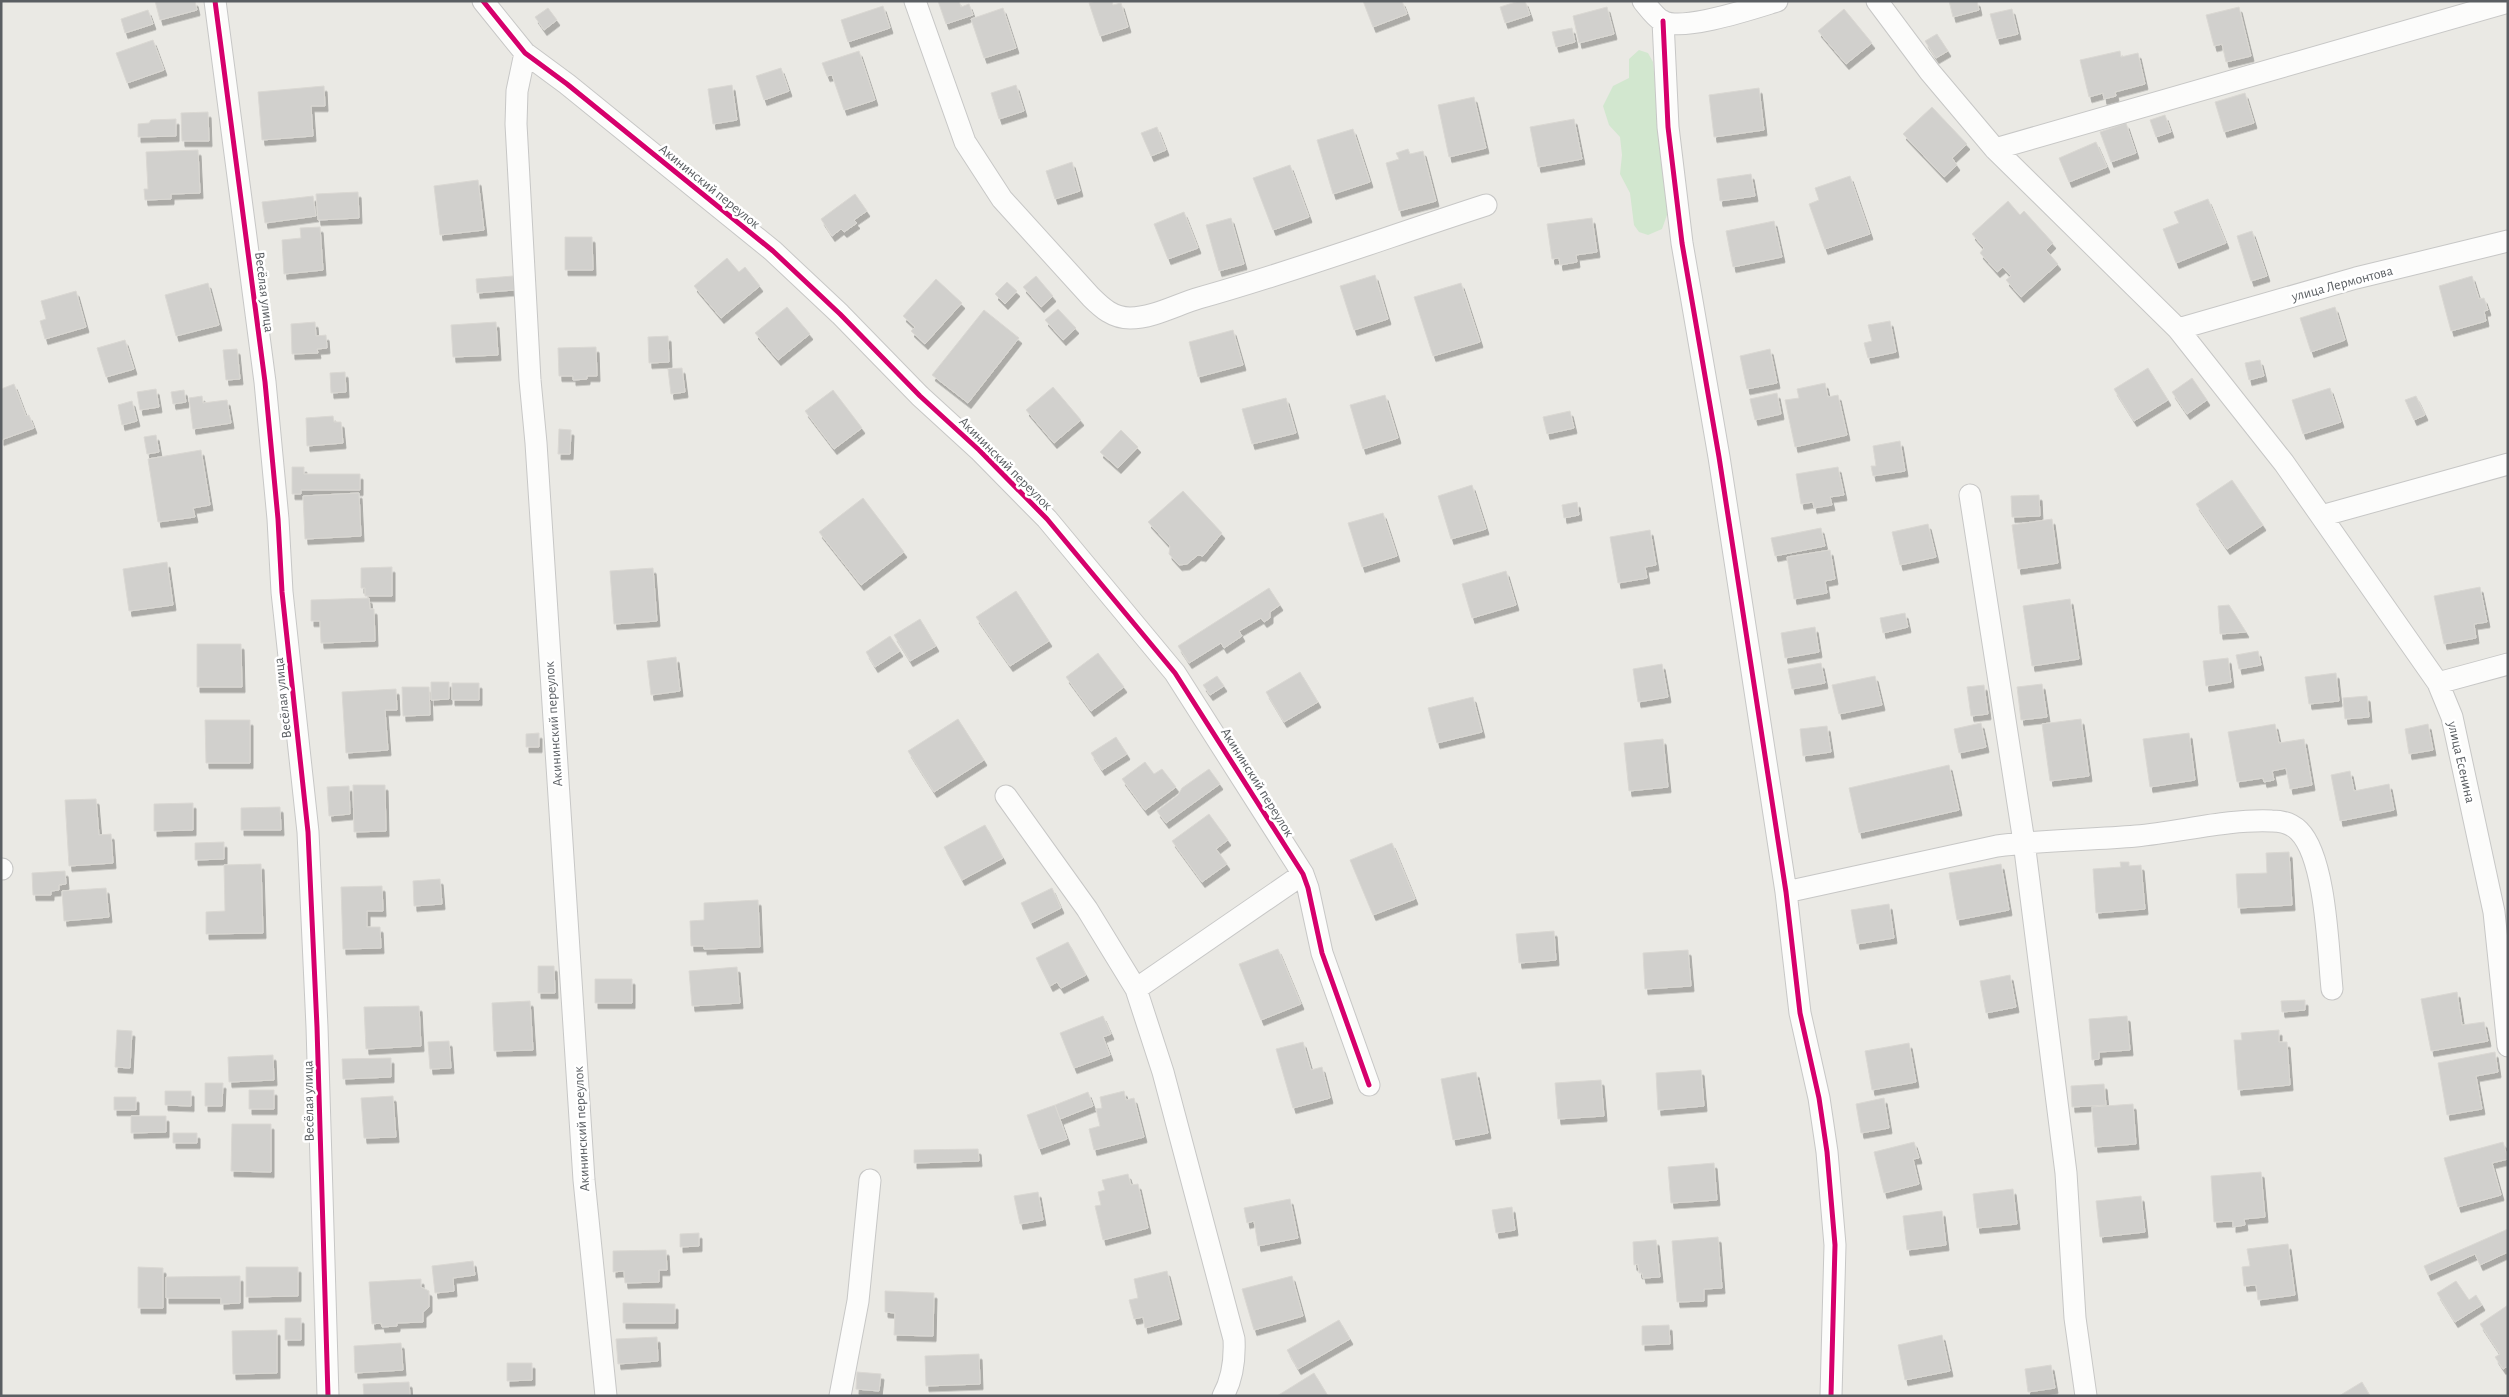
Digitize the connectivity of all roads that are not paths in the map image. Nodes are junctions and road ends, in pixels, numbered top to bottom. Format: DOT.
graph roads {
  1 [pos="215,1"];
  2 [pos="483,1"];
  3 [pos="915,1"];
  4 [pos="1643,1"];
  5 [pos="1777,1"];
  6 [pos="1877,1"];
  7 [pos="2508,2"];
  8 [pos="1662,21"];
  9 [pos="525,53"];
  10 [pos="1995,148"];
  11 [pos="1486,205"];
  12 [pos="2508,241"];
  13 [pos="2178,329"];
  14 [pos="2508,464"];
  15 [pos="1970,495"];
  16 [pos="2321,516"];
  17 [pos="2508,664"];
  18 [pos="2438,683"];
  19 [pos="1006,796"];
  20 [pos="2024,842"];
  21 [pos="1303,874"];
  22 [pos="1786,892"];
  23 [pos="2501,909"];
  24 [pos="1136,989"];
  25 [pos="2332,989"];
  26 [pos="2508,1046"];
  27 [pos="1369,1085"];
  28 [pos="870,1180"];
  29 [pos="328,1396"];
  30 [pos="606,1396"];
  31 [pos="840,1396"];
  32 [pos="1223,1396"];
  33 [pos="1831,1396"];
  34 [pos="2086,1396"];
  1 -- 29 [label="street, Весёлая улица"];
  2 -- 9 [label="street, Акининский переулок"];
  3 -- 11 [label="street"];
  4 -- 8 [label="street"];
  5 -- 8 [label="street"];
  6 -- 10 [label="street, улица Есенина"];
  7 -- 10 [label="street"];
  8 -- 22 [label="street"];
  9 -- 21 [label="street, Акининский переулок"];
  9 -- 30 [label="street, Акининский переулок"];
  10 -- 13 [label="street, улица Есенина"];
  12 -- 13 [label="street, улица Лермонтова"];
  13 -- 16 [label="street, улица Есенина"];
  14 -- 16 [label="street"];
  15 -- 20 [label="street"];
  16 -- 18 [label="street, улица Есенина"];
  17 -- 18 [label="street"];
  18 -- 23 [label="street, улица Есенина"];
  19 -- 24 [label="street"];
  20 -- 22 [label="street"];
  20 -- 25 [label="street"];
  20 -- 34 [label="street"];
  21 -- 24 [label="street"];
  21 -- 27 [label="street, Акининский переулок"];
  22 -- 33 [label="street"];
  23 -- 26 [label="street, улица Есенина"];
  24 -- 32 [label="street"];
  28 -- 31 [label="street"];
}
